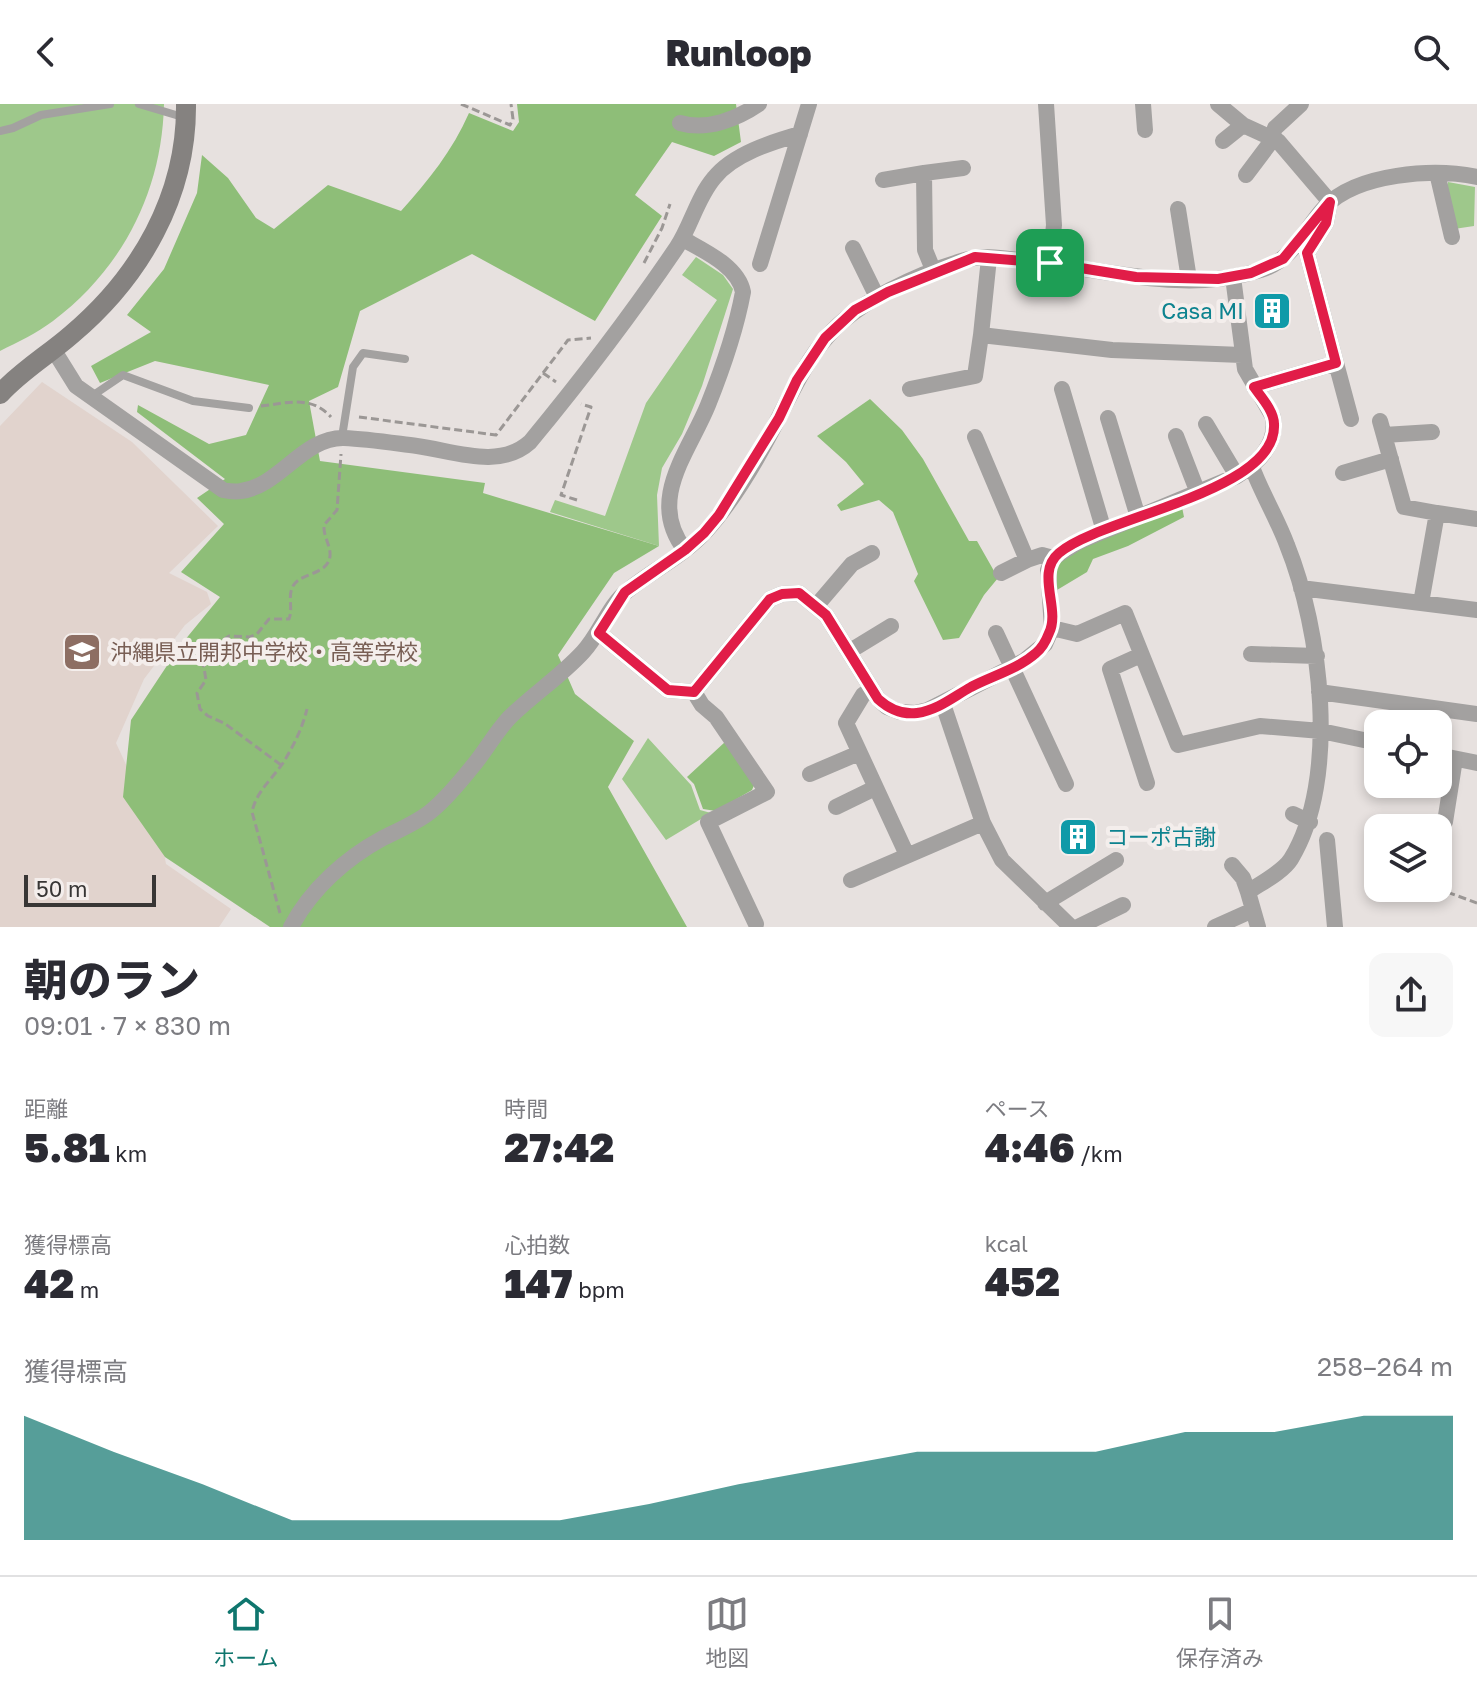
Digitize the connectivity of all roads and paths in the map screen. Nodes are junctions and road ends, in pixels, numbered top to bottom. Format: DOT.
graph roads {
  1 [pos="110,104"];
  2 [pos="139,104"];
  3 [pos="461,104"];
  4 [pos="511,104"];
  5 [pos="759,104"];
  6 [pos="809,104"];
  7 [pos="1046,104"];
  8 [pos="1143,104"];
  9 [pos="1218,104"];
  10 [pos="1301,104"];
  11 [pos="186,111"];
  12 [pos="680,123"];
  13 [pos="1243,125"];
  14 [pos="1145,130"];
  15 [pos="0,131"];
  16 [pos="800,134"];
  17 [pos="1270,136"];
  18 [pos="1223,141"];
  19 [pos="963,168"];
  20 [pos="924,173"];
  21 [pos="1437,173"];
  22 [pos="1246,175"];
  23 [pos="1477,177"];
  24 [pos="883,180"];
  25 [pos="1330,202"];
  26 [pos="670,204"];
  27 [pos="1178,209"];
  28 [pos="1452,237"];
  29 [pos="683,239"];
  30 [pos="853,248"];
  31 [pos="989,258"];
  32 [pos="1050,263"];
  33 [pos="760,264"];
  34 [pos="639,270"];
  35 [pos="934,272"];
  36 [pos="1233,277"];
  37 [pos="1189,279"];
  38 [pos="877,297"];
  39 [pos="981,335"];
  40 [pos="601,337"];
  41 [pos="53,349"];
  42 [pos="1242,355"];
  43 [pos="405,359"];
  44 [pos="1336,363"];
  45 [pos="1254,387"];
  46 [pos="910,389"];
  47 [pos="1062,389"];
  48 [pos="0,394"];
  49 [pos="91,396"];
  50 [pos="566,399"];
  51 [pos="249,408"];
  52 [pos="1108,418"];
  53 [pos="1351,419"];
  54 [pos="1206,424"];
  55 [pos="1432,432"];
  56 [pos="343,433"];
  57 [pos="1176,436"];
  58 [pos="975,437"];
  59 [pos="1391,459"];
  60 [pos="1245,472"];
  61 [pos="1343,473"];
  62 [pos="1198,493"];
  63 [pos="577,500"];
  64 [pos="1437,513"];
  65 [pos="1138,517"];
  66 [pos="1477,519"];
  67 [pos="1104,531"];
  68 [pos="685,550"];
  69 [pos="872,553"];
  70 [pos="1053,558"];
  71 [pos="1027,560"];
  72 [pos="1001,573"];
  73 [pos="1301,588"];
  74 [pos="1421,603"];
  75 [pos="817,605"];
  76 [pos="1477,610"];
  77 [pos="891,626"];
  78 [pos="1052,628"];
  79 [pos="599,633"];
  80 [pos="996,633"];
  81 [pos="850,651"];
  82 [pos="1251,654"];
  83 [pos="1141,655"];
  84 [pos="1317,656"];
  85 [pos="1012,667"];
  86 [pos="871,689"];
  87 [pos="694,692"];
  88 [pos="1319,692"];
  89 [pos="943,704"];
  90 [pos="307,709"];
  91 [pos="1477,714"];
  92 [pos="1321,731"];
  93 [pos="1364,740"];
  94 [pos="859,753"];
  95 [pos="1452,758"];
  96 [pos="1477,763"];
  97 [pos="281,765"];
  98 [pos="810,774"];
  99 [pos="1147,783"];
  100 [pos="1066,784"];
  101 [pos="875,788"];
  102 [pos="836,807"];
  103 [pos="1293,814"];
  104 [pos="1310,822"];
  105 [pos="983,823"];
  106 [pos="1327,840"];
  107 [pos="907,855"];
  108 [pos="1116,860"];
  109 [pos="1232,865"];
  110 [pos="851,880"];
  111 [pos="1248,892"];
  112 [pos="1452,894"];
  113 [pos="1045,903"];
  114 [pos="1477,903"];
  115 [pos="1123,905"];
  116 [pos="1253,910"];
  117 [pos="280,913"];
  118 [pos="756,924"];
  119 [pos="1066,926"];
  120 [pos="291,927"];
  121 [pos="1215,927"];
  122 [pos="1258,927"];
  123 [pos="1335,927"];
  1 -- 15 [label="lane"];
  2 -- 11 [label="lane"];
  3 -- 4 [label="path"];
  5 -- 12 [label="street"];
  6 -- 16 [label="street"];
  7 -- 32 [label="street"];
  8 -- 14 [label="street"];
  9 -- 13 [label="street"];
  10 -- 17 [label="street"];
  11 -- 41 [label="street"];
  13 -- 17 [label="street"];
  13 -- 18 [label="street"];
  16 -- 29 [label="street"];
  16 -- 33 [label="street"];
  17 -- 22 [label="street"];
  17 -- 25 [label="street"];
  19 -- 20 [label="street"];
  20 -- 24 [label="street"];
  20 -- 35 [label="street"];
  21 -- 23 [label="street"];
  21 -- 25 [label="street"];
  21 -- 28 [label="street"];
  25 -- 36 [label="street"];
  25 -- 44 [label="street"];
  26 -- 34 [label="path"];
  27 -- 37 [label="street"];
  29 -- 50 [label="street"];
  29 -- 68 [label="street"];
  30 -- 38 [label="street"];
  31 -- 32 [label="street"];
  31 -- 35 [label="street"];
  31 -- 39 [label="street"];
  32 -- 37 [label="street"];
  35 -- 38 [label="street"];
  36 -- 37 [label="street"];
  36 -- 42 [label="street"];
  38 -- 68 [label="street"];
  39 -- 42 [label="street"];
  39 -- 46 [label="street"];
  40 -- 56 [label="path"];
  41 -- 48 [label="street"];
  41 -- 49 [label="street"];
  42 -- 45 [label="street"];
  43 -- 56 [label="lane"];
  44 -- 45 [label="street"];
  44 -- 53 [label="street"];
  45 -- 60 [label="street"];
  47 -- 67 [label="street"];
  49 -- 51 [label="lane"];
  49 -- 56 [label="street"];
  50 -- 56 [label="street"];
  50 -- 63 [label="path"];
  51 -- 56 [label="path"];
  52 -- 65 [label="street"];
  54 -- 60 [label="street"];
  55 -- 59 [label="street"];
  56 -- 97 [label="path"];
  57 -- 62 [label="street"];
  58 -- 71 [label="street"];
  59 -- 61 [label="street"];
  59 -- 64 [label="street"];
  60 -- 62 [label="street"];
  60 -- 73 [label="street"];
  62 -- 65 [label="street"];
  64 -- 66 [label="street"];
  64 -- 74 [label="street"];
  65 -- 67 [label="street"];
  67 -- 70 [label="street"];
  68 -- 79 [label="street"];
  69 -- 75 [label="street"];
  70 -- 71 [label="street"];
  70 -- 78 [label="street"];
  71 -- 72 [label="street"];
  73 -- 74 [label="street"];
  73 -- 84 [label="street"];
  74 -- 76 [label="street"];
  75 -- 81 [label="street"];
  75 -- 87 [label="street"];
  77 -- 81 [label="street"];
  78 -- 83 [label="street"];
  78 -- 85 [label="street"];
  79 -- 87 [label="street"];
  79 -- 120 [label="street"];
  80 -- 85 [label="street"];
  81 -- 86 [label="street"];
  82 -- 84 [label="street"];
  83 -- 92 [label="street"];
  83 -- 99 [label="street"];
  84 -- 88 [label="street"];
  85 -- 89 [label="street"];
  85 -- 100 [label="street"];
  86 -- 89 [label="street"];
  86 -- 94 [label="street"];
  87 -- 118 [label="street"];
  88 -- 91 [label="street"];
  88 -- 92 [label="street"];
  89 -- 105 [label="street"];
  90 -- 97 [label="path"];
  92 -- 93 [label="street"];
  92 -- 104 [label="street"];
  94 -- 98 [label="street"];
  94 -- 101 [label="street"];
  95 -- 96 [label="street"];
  97 -- 117 [label="path"];
  101 -- 102 [label="street"];
  101 -- 107 [label="street"];
  103 -- 104 [label="street"];
  104 -- 111 [label="street"];
  105 -- 107 [label="street"];
  105 -- 113 [label="street"];
  106 -- 123 [label="street"];
  107 -- 110 [label="street"];
  108 -- 113 [label="street"];
  109 -- 111 [label="street"];
  111 -- 116 [label="street"];
  112 -- 114 [label="path"];
  113 -- 119 [label="street"];
  115 -- 119 [label="street"];
  116 -- 121 [label="street"];
  116 -- 122 [label="street"];
}
